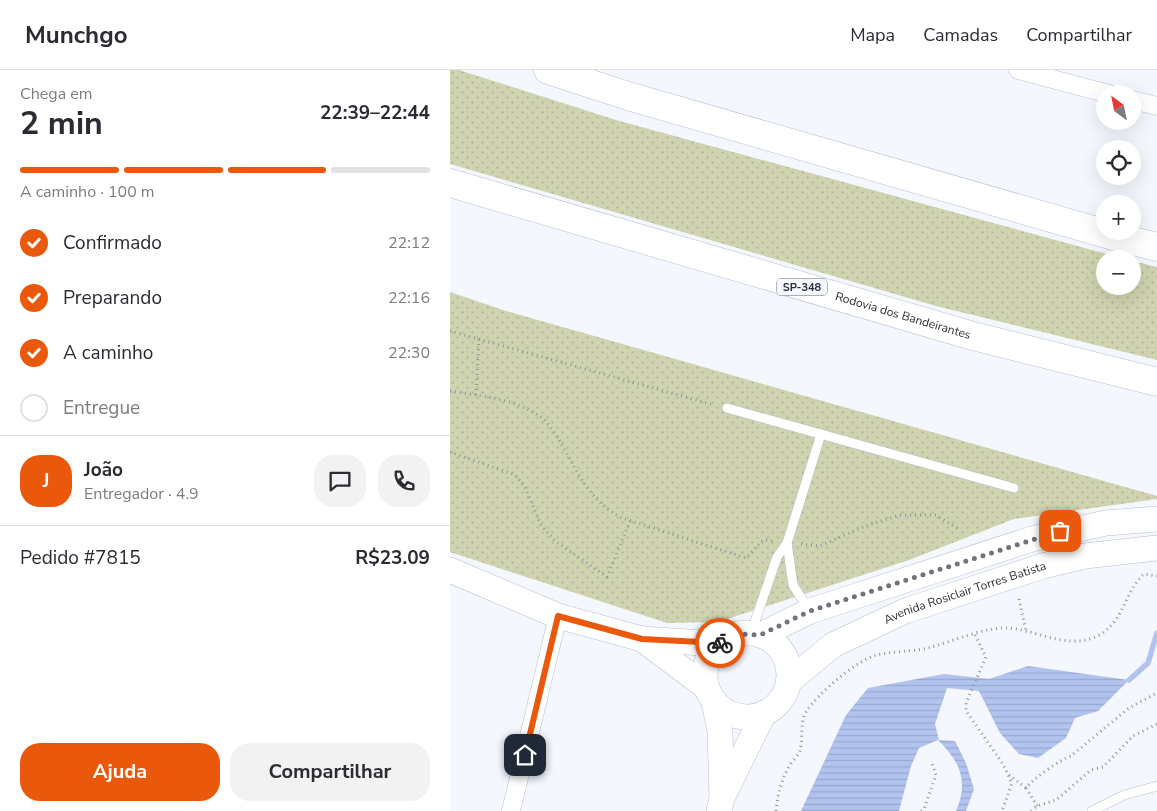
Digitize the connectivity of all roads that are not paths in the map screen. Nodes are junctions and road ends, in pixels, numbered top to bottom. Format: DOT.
graph roads {
  1 [pos="548,70"];
  2 [pos="1018,70"];
  3 [pos="1096,91"];
  4 [pos="1141,102"];
  5 [pos="1157,106"];
  6 [pos="450,182"];
  7 [pos="1157,247"];
  8 [pos="1157,382"];
  9 [pos="727,408"];
  10 [pos="821,434"];
  11 [pos="1014,488"];
  12 [pos="1157,519"];
  13 [pos="787,543"];
  14 [pos="1157,548"];
  15 [pos="450,570"];
  16 [pos="810,611"];
  17 [pos="558,616"];
  18 [pos="756,634"];
  19 [pos="642,639"];
  20 [pos="719,644"];
  21 [pos="788,681"];
  22 [pos="710,695"];
  23 [pos="764,713"];
  24 [pos="1157,786"];
  25 [pos="721,805"];
  26 [pos="512,811"];
  27 [pos="1092,811"];
  1 -- 7 [label="highway"];
  2 -- 3 [label="street"];
  4 -- 5 [label="street"];
  6 -- 8 [label="highway, Rodovia dos Bandeirantes / SP-348"];
  9 -- 10 [label="lane"];
  10 -- 11 [label="lane"];
  10 -- 13 [label="lane"];
  12 -- 16 [label="main road"];
  13 -- 16 [label="lane"];
  13 -- 18 [label="lane"];
  14 -- 21 [label="main road, Avenida Rosiclair Torres Batista"];
  15 -- 17 [label="main road"];
  16 -- 18 [label="main road"];
  17 -- 19 [label="main road"];
  17 -- 26 [label="street"];
  18 -- 20 [label="main road"];
  18 -- 21 [label="main road"];
  19 -- 20 [label="main road"];
  19 -- 22 [label="main road"];
  20 -- 22 [label="main road"];
  21 -- 23 [label="main road"];
  22 -- 23 [label="main road"];
  22 -- 25 [label="main road"];
  23 -- 25 [label="main road"];
  24 -- 27 [label="lane"];
}
